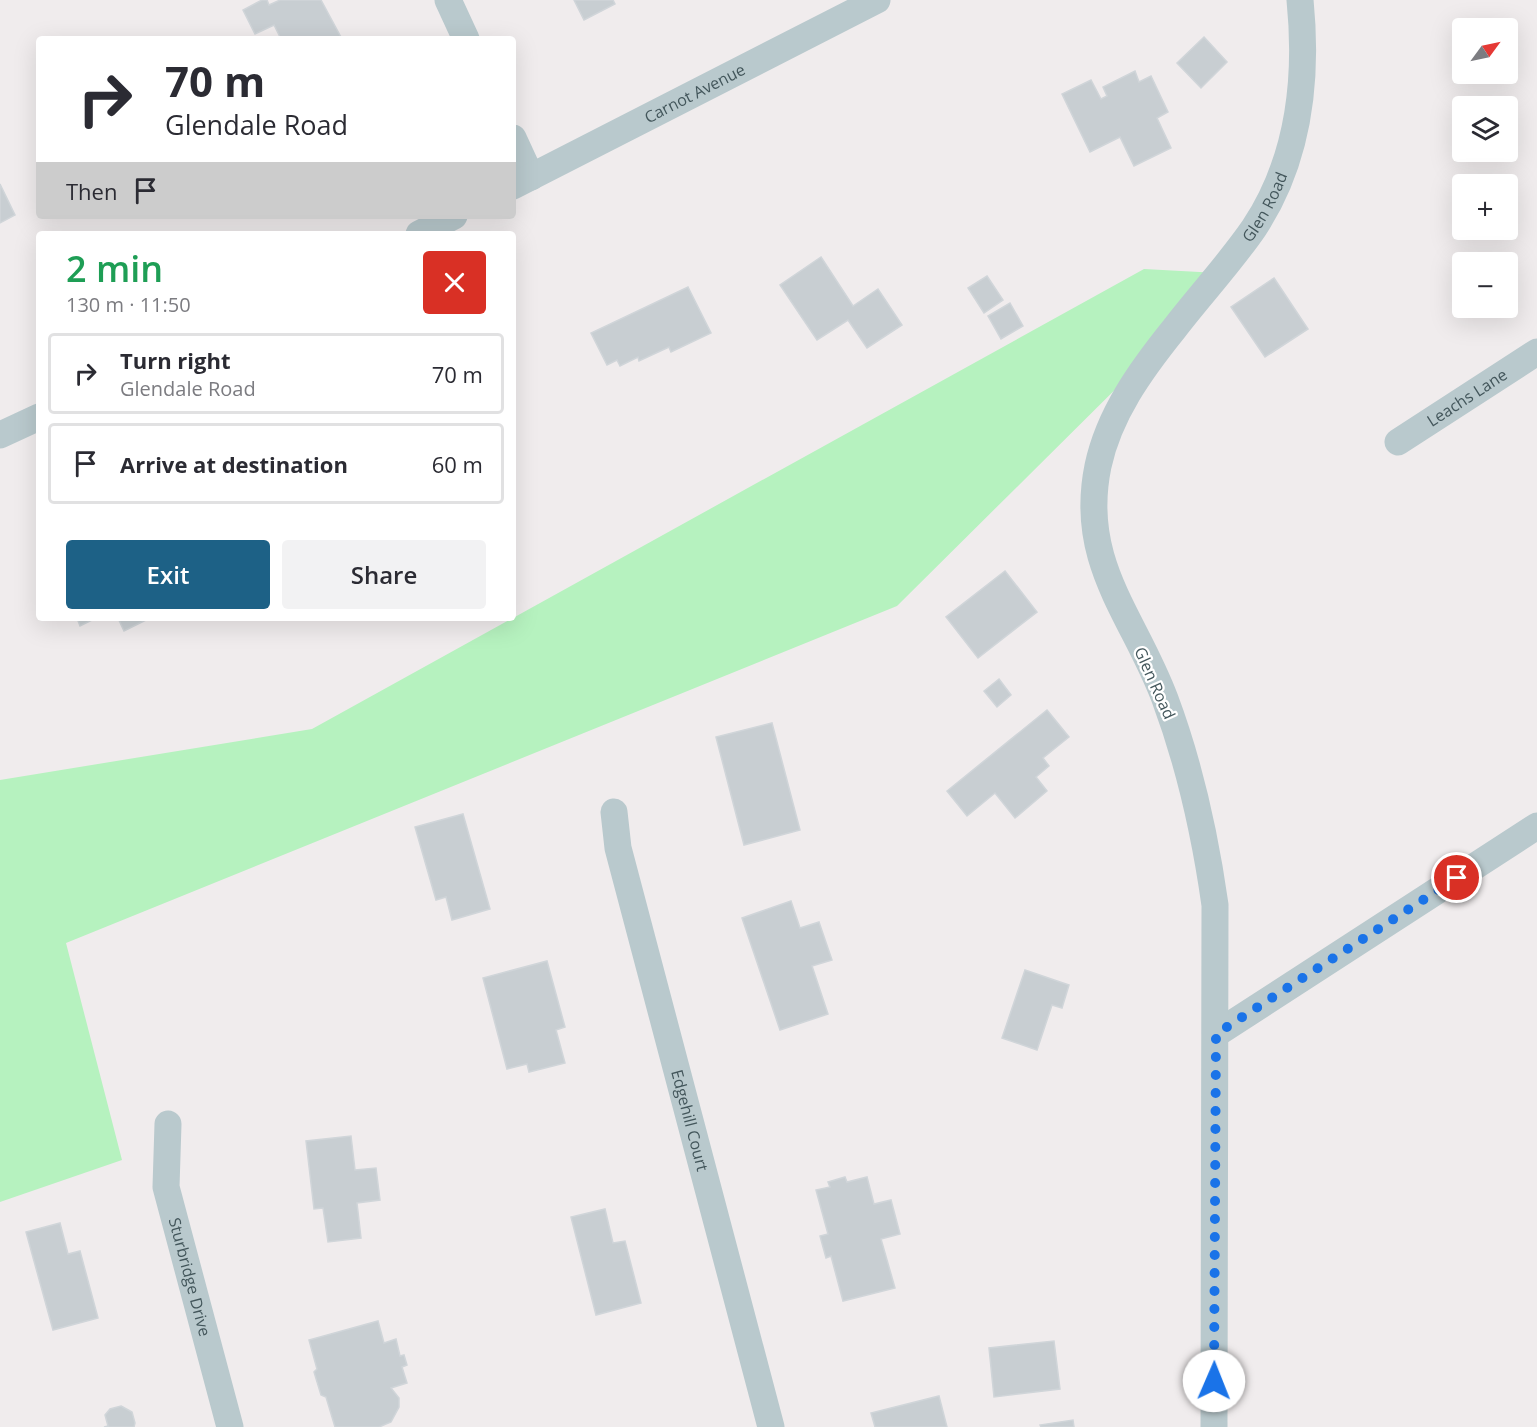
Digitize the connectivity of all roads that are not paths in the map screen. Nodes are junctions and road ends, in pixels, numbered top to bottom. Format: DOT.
graph roads {
  1 [pos="448,0"];
  2 [pos="877,0"];
  3 [pos="1300,0"];
  4 [pos="465,36"];
  5 [pos="516,153"];
  6 [pos="522,182"];
  7 [pos="448,219"];
  8 [pos="425,231"];
  9 [pos="1537,352"];
  10 [pos="36,418"];
  11 [pos="0,435"];
  12 [pos="1398,442"];
  13 [pos="614,812"];
  14 [pos="1537,826"];
  15 [pos="1216,1034"];
  16 [pos="168,1124"];
  17 [pos="230,1427"];
  18 [pos="771,1427"];
  19 [pos="1214,1427"];
  1 -- 4 [label="street"];
  2 -- 6 [label="street, Carnot Avenue"];
  3 -- 15 [label="street, Glen Road"];
  5 -- 6 [label="street"];
  7 -- 8 [label="street"];
  9 -- 12 [label="street, Leachs Lane"];
  10 -- 11 [label="street"];
  13 -- 18 [label="street, Edgehill Court"];
  14 -- 15 [label="street"];
  15 -- 19 [label="street, Glen Road"];
  16 -- 17 [label="street, Sturbridge Drive"];
}
